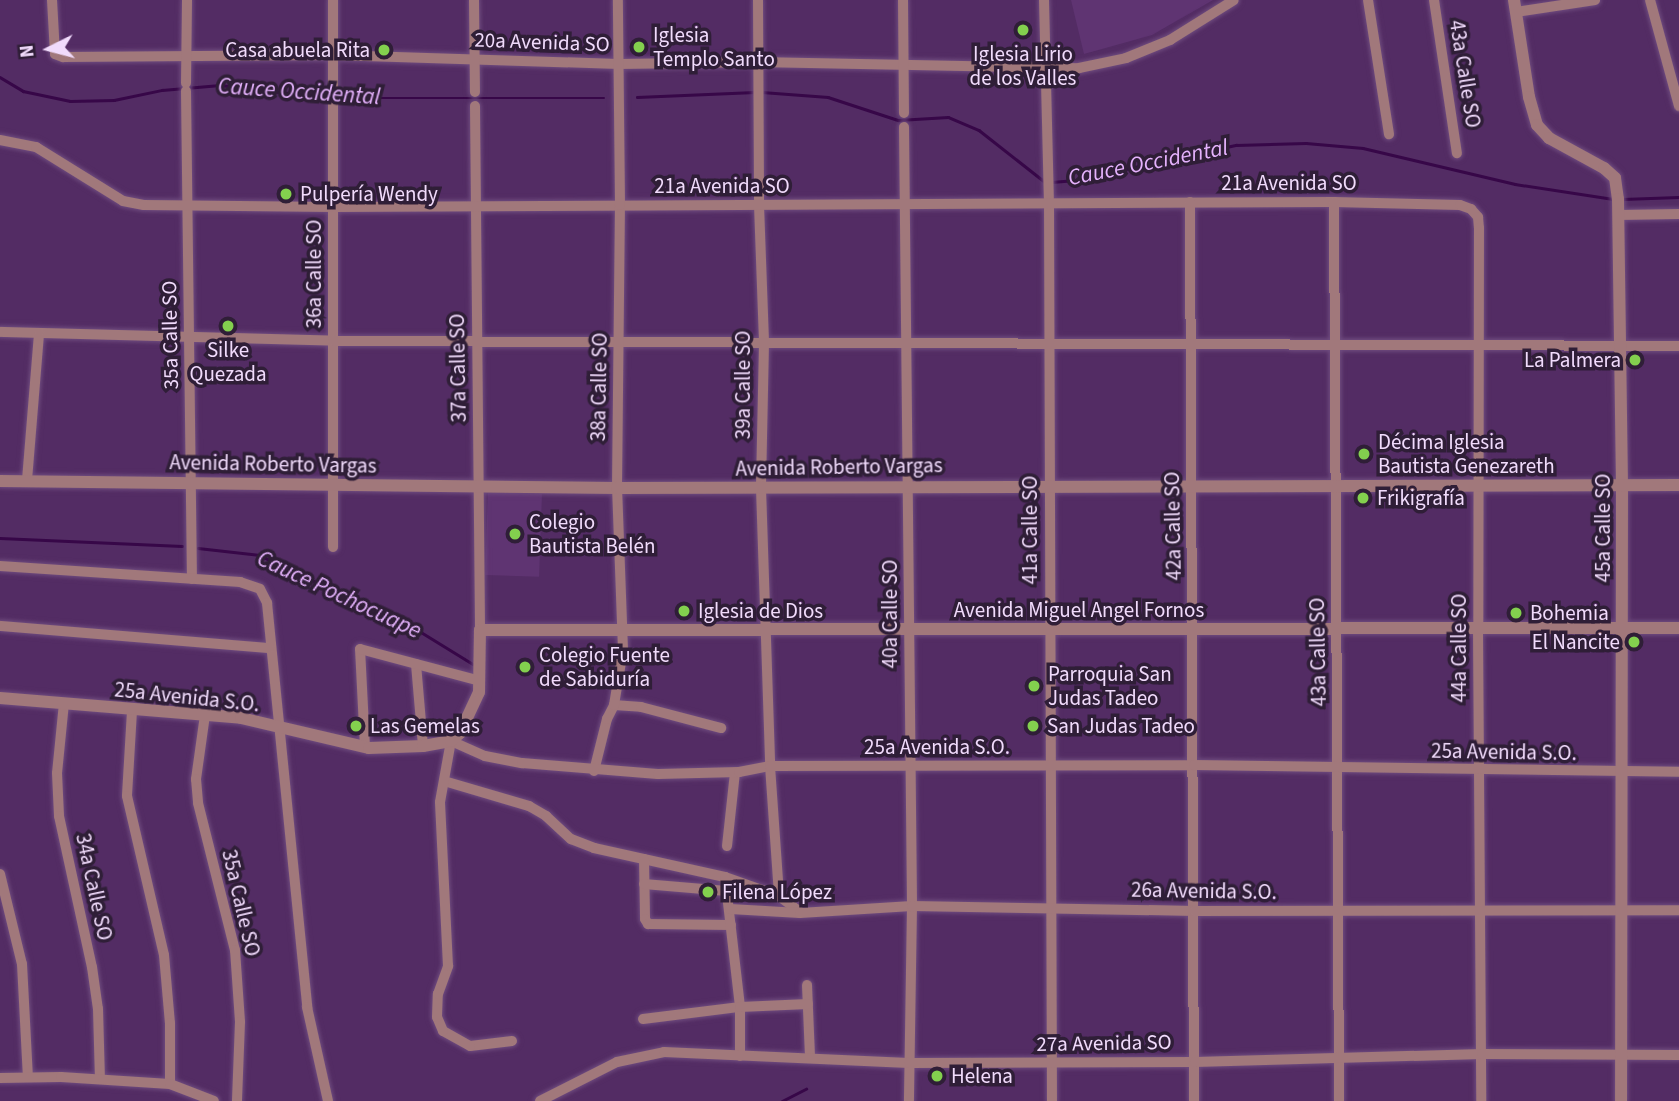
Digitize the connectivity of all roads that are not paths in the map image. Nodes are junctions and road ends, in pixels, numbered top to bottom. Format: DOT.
graph roads {
  1 [pos="52,0"];
  2 [pos="187,0"];
  3 [pos="333,0"];
  4 [pos="474,0"];
  5 [pos="618,0"];
  6 [pos="758,0"];
  7 [pos="903,0"];
  8 [pos="1044,0"];
  9 [pos="1234,0"];
  10 [pos="1368,0"];
  11 [pos="1434,0"];
  12 [pos="1595,0"];
  13 [pos="1650,0"];
  14 [pos="1515,6"];
  15 [pos="186,55"];
  16 [pos="333,55"];
  17 [pos="474,59"];
  18 [pos="757,62"];
  19 [pos="619,64"];
  20 [pos="904,66"];
  21 [pos="1045,68"];
  22 [pos="475,92"];
  23 [pos="1679,106"];
  24 [pos="475,107"];
  25 [pos="904,113"];
  26 [pos="904,127"];
  27 [pos="1389,134"];
  28 [pos="0,140"];
  29 [pos="1457,153"];
  30 [pos="1190,202"];
  31 [pos="1334,202"];
  32 [pos="1049,203"];
  33 [pos="905,204"];
  34 [pos="620,205"];
  35 [pos="759,205"];
  36 [pos="1460,205"];
  37 [pos="187,206"];
  38 [pos="474,206"];
  39 [pos="333,207"];
  40 [pos="1679,214"];
  41 [pos="1618,215"];
  42 [pos="0,332"];
  43 [pos="39,334"];
  44 [pos="190,338"];
  45 [pos="333,341"];
  46 [pos="477,341"];
  47 [pos="620,341"];
  48 [pos="764,344"];
  49 [pos="907,344"];
  50 [pos="1048,346"];
  51 [pos="1190,346"];
  52 [pos="1334,346"];
  53 [pos="1480,346"];
  54 [pos="1620,346"];
  55 [pos="1679,346"];
  56 [pos="27,480"];
  57 [pos="0,481"];
  58 [pos="189,482"];
  59 [pos="333,485"];
  60 [pos="480,485"];
  61 [pos="908,485"];
  62 [pos="1335,485"];
  63 [pos="1478,485"];
  64 [pos="1622,485"];
  65 [pos="1679,485"];
  66 [pos="1050,486"];
  67 [pos="1191,486"];
  68 [pos="617,488"];
  69 [pos="761,488"];
  70 [pos="333,547"];
  71 [pos="0,566"];
  72 [pos="191,579"];
  73 [pos="0,626"];
  74 [pos="620,628"];
  75 [pos="765,628"];
  76 [pos="1623,628"];
  77 [pos="1679,628"];
  78 [pos="480,629"];
  79 [pos="909,629"];
  80 [pos="1193,629"];
  81 [pos="1337,629"];
  82 [pos="1478,629"];
  83 [pos="1050,630"];
  84 [pos="269,648"];
  85 [pos="416,664"];
  86 [pos="480,681"];
  87 [pos="0,698"];
  88 [pos="64,703"];
  89 [pos="614,705"];
  90 [pos="132,711"];
  91 [pos="205,715"];
  92 [pos="720,728"];
  93 [pos="277,729"];
  94 [pos="451,741"];
  95 [pos="365,747"];
  96 [pos="423,747"];
  97 [pos="1194,765"];
  98 [pos="770,766"];
  99 [pos="910,767"];
  100 [pos="1050,767"];
  101 [pos="1339,769"];
  102 [pos="1480,770"];
  103 [pos="594,771"];
  104 [pos="735,772"];
  105 [pos="1623,772"];
  106 [pos="1679,772"];
  107 [pos="444,781"];
  108 [pos="727,846"];
  109 [pos="644,859"];
  110 [pos="0,874"];
  111 [pos="725,877"];
  112 [pos="644,884"];
  113 [pos="727,891"];
  114 [pos="779,896"];
  115 [pos="912,906"];
  116 [pos="1052,908"];
  117 [pos="730,909"];
  118 [pos="1481,909"];
  119 [pos="1621,910"];
  120 [pos="1679,910"];
  121 [pos="1195,911"];
  122 [pos="1339,911"];
  123 [pos="800,913"];
  124 [pos="732,925"];
  125 [pos="807,985"];
  126 [pos="808,1004"];
  127 [pos="740,1007"];
  128 [pos="643,1018"];
  129 [pos="512,1041"];
  130 [pos="1482,1054"];
  131 [pos="1679,1055"];
  132 [pos="740,1056"];
  133 [pos="1340,1056"];
  134 [pos="1621,1056"];
  135 [pos="810,1058"];
  136 [pos="1195,1062"];
  137 [pos="909,1063"];
  138 [pos="1052,1064"];
  139 [pos="28,1077"];
  140 [pos="0,1078"];
  141 [pos="100,1079"];
  142 [pos="170,1084"];
  143 [pos="557,1097"];
  144 [pos="214,1101"];
  145 [pos="237,1101"];
  146 [pos="328,1101"];
  147 [pos="540,1101"];
  148 [pos="909,1101"];
  149 [pos="1052,1101"];
  150 [pos="1194,1101"];
  151 [pos="1339,1101"];
  152 [pos="1482,1101"];
  153 [pos="1621,1101"];
  1 -- 15 [label="street, 20a Avenida SO"];
  2 -- 15 [label="street"];
  3 -- 16 [label="street, 36a Calle SO"];
  4 -- 17 [label="street"];
  5 -- 19 [label="street, 38a Calle SO"];
  6 -- 18 [label="street, 39a Calle SO"];
  7 -- 20 [label="street"];
  8 -- 21 [label="street, 41a Calle SO"];
  9 -- 21 [label="street, 20a Avenida SO"];
  10 -- 27 [label="street"];
  11 -- 29 [label="street, 43a Calle SO"];
  12 -- 14 [label="street"];
  13 -- 23 [label="street"];
  14 -- 41 [label="street, 45a Calle SO"];
  15 -- 16 [label="street, 20a Avenida SO"];
  15 -- 37 [label="street, 35a Calle SO"];
  16 -- 17 [label="street, 20a Avenida SO"];
  16 -- 39 [label="street, 36a Calle SO"];
  17 -- 19 [label="street, 20a Avenida SO"];
  17 -- 22 [label="street"];
  18 -- 19 [label="street, 20a Avenida SO"];
  18 -- 20 [label="street, 20a Avenida SO"];
  18 -- 35 [label="street, 39a Calle SO"];
  19 -- 34 [label="street, 38a Calle SO"];
  20 -- 21 [label="street, 20a Avenida SO"];
  20 -- 25 [label="street"];
  21 -- 32 [label="street, 41a Calle SO"];
  24 -- 38 [label="street, 37a Calle SO"];
  26 -- 33 [label="street, 40a Calle SO"];
  28 -- 37 [label="street, 21a Avenida SO"];
  30 -- 31 [label="street, 21a Avenida SO"];
  30 -- 32 [label="street, 21a Avenida SO"];
  30 -- 51 [label="street, 42a Calle SO"];
  31 -- 36 [label="street, 21a Avenida SO"];
  31 -- 52 [label="street, 43a Calle SO"];
  32 -- 33 [label="street, 21a Avenida SO"];
  32 -- 50 [label="street, 41a Calle SO"];
  33 -- 35 [label="street, 21a Avenida SO"];
  33 -- 49 [label="street, 40a Calle SO"];
  34 -- 35 [label="street, 21a Avenida SO"];
  34 -- 38 [label="street, 21a Avenida SO"];
  34 -- 47 [label="street, 38a Calle SO"];
  35 -- 48 [label="street, 39a Calle SO"];
  36 -- 53 [label="street, 44a Calle SO"];
  37 -- 39 [label="street, 21a Avenida SO"];
  37 -- 44 [label="street, 35a Calle SO"];
  38 -- 39 [label="street, 21a Avenida SO"];
  38 -- 46 [label="street, 37a Calle SO"];
  39 -- 45 [label="street, 36a Calle SO"];
  40 -- 41 [label="street"];
  41 -- 54 [label="street, 45a Calle SO"];
  42 -- 43 [label="street"];
  43 -- 44 [label="street"];
  43 -- 56 [label="street"];
  44 -- 45 [label="street"];
  44 -- 58 [label="street, 35a Calle SO"];
  45 -- 46 [label="street"];
  45 -- 59 [label="street, 36a Calle SO"];
  46 -- 47 [label="street"];
  46 -- 60 [label="street, 37a Calle SO"];
  47 -- 48 [label="street"];
  47 -- 68 [label="street, 38a Calle SO"];
  48 -- 49 [label="street"];
  48 -- 69 [label="street, 39a Calle SO"];
  49 -- 50 [label="street"];
  49 -- 61 [label="street, 40a Calle SO"];
  50 -- 51 [label="street"];
  50 -- 66 [label="street, 41a Calle SO"];
  51 -- 52 [label="street"];
  51 -- 67 [label="street, 42a Calle SO"];
  52 -- 53 [label="street"];
  52 -- 62 [label="street, 43a Calle SO"];
  53 -- 54 [label="street"];
  53 -- 63 [label="street, 44a Calle SO"];
  54 -- 55 [label="street"];
  54 -- 64 [label="street, 45a Calle SO"];
  56 -- 57 [label="street, Avenida Roberto Vargas"];
  56 -- 58 [label="street, Avenida Roberto Vargas"];
  58 -- 59 [label="street, Avenida Roberto Vargas"];
  58 -- 72 [label="street, 35a Calle SO"];
  59 -- 60 [label="street, Avenida Roberto Vargas"];
  59 -- 70 [label="street, 36a Calle SO"];
  60 -- 68 [label="street, Avenida Roberto Vargas"];
  60 -- 78 [label="street, 37a Calle SO"];
  61 -- 66 [label="street, Avenida Roberto Vargas"];
  61 -- 69 [label="street, Avenida Roberto Vargas"];
  61 -- 79 [label="street, 40a Calle SO"];
  62 -- 63 [label="street, Avenida Roberto Vargas"];
  62 -- 67 [label="street, Avenida Roberto Vargas"];
  62 -- 81 [label="street, 43a Calle SO"];
  63 -- 64 [label="street, Avenida Roberto Vargas"];
  63 -- 82 [label="street, 44a Calle SO"];
  64 -- 65 [label="street, Avenida Roberto Vargas"];
  64 -- 76 [label="street, 45a Calle SO"];
  66 -- 67 [label="street, Avenida Roberto Vargas"];
  66 -- 83 [label="street, 41a Calle SO"];
  67 -- 80 [label="street, 42a Calle SO"];
  68 -- 69 [label="street, Avenida Roberto Vargas"];
  68 -- 74 [label="street, 38a Calle SO"];
  69 -- 75 [label="street, 39a Calle SO"];
  71 -- 72 [label="street"];
  72 -- 84 [label="street"];
  73 -- 84 [label="street"];
  74 -- 75 [label="street, Avenida Miguel Angel Fornos"];
  74 -- 78 [label="street, Avenida Miguel Angel Fornos"];
  74 -- 89 [label="street, 38a Calle SO"];
  75 -- 79 [label="street, Avenida Miguel Angel Fornos"];
  75 -- 98 [label="street, 39a Calle SO"];
  76 -- 77 [label="street, Avenida Miguel Angel Fornos"];
  76 -- 82 [label="street, Avenida Miguel Angel Fornos"];
  76 -- 105 [label="street, 45a Calle SO"];
  78 -- 86 [label="street"];
  79 -- 83 [label="street, Avenida Miguel Angel Fornos"];
  79 -- 99 [label="street, 40a Calle SO"];
  80 -- 81 [label="street, Avenida Miguel Angel Fornos"];
  80 -- 83 [label="street, Avenida Miguel Angel Fornos"];
  80 -- 97 [label="street, 42a Calle SO"];
  81 -- 82 [label="street, Avenida Miguel Angel Fornos"];
  81 -- 101 [label="street, 43a Calle SO"];
  82 -- 102 [label="street, 44a Calle SO"];
  83 -- 100 [label="street, 41a Calle SO"];
  84 -- 93 [label="street"];
  85 -- 86 [label="street"];
  85 -- 95 [label="street"];
  85 -- 96 [label="street"];
  86 -- 94 [label="street"];
  87 -- 88 [label="street, 25a Avenida S.O."];
  88 -- 90 [label="street, 25a Avenida S.O."];
  88 -- 141 [label="street, 34a Calle SO"];
  89 -- 92 [label="street"];
  89 -- 103 [label="street, 38a Calle SO"];
  90 -- 91 [label="street, 25a Avenida S.O."];
  90 -- 142 [label="street"];
  91 -- 93 [label="street, 25a Avenida S.O."];
  91 -- 145 [label="street, 35a Calle SO"];
  93 -- 95 [label="street, 25a Avenida S.O."];
  93 -- 146 [label="street"];
  94 -- 96 [label="street, 25a Avenida S.O."];
  94 -- 103 [label="street, 25a Avenida S.O."];
  94 -- 107 [label="street"];
  95 -- 96 [label="street, 25a Avenida S.O."];
  97 -- 100 [label="street, 25a Avenida S.O."];
  97 -- 101 [label="street, 25a Avenida S.O."];
  97 -- 121 [label="street, 42a Calle SO"];
  98 -- 99 [label="street, 25a Avenida S.O."];
  98 -- 104 [label="street, 25a Avenida S.O."];
  98 -- 114 [label="street, 39a Calle SO"];
  99 -- 100 [label="street, 25a Avenida S.O."];
  99 -- 115 [label="street, 40a Calle SO"];
  100 -- 116 [label="street, 41a Calle SO"];
  101 -- 102 [label="street, 25a Avenida S.O."];
  101 -- 122 [label="street, 43a Calle SO"];
  102 -- 105 [label="street, 25a Avenida S.O."];
  102 -- 118 [label="street, 44a Calle SO"];
  103 -- 104 [label="street, 25a Avenida S.O."];
  104 -- 108 [label="street"];
  105 -- 106 [label="street, 25a Avenida S.O."];
  105 -- 119 [label="street, 45a Calle SO"];
  107 -- 109 [label="street"];
  107 -- 129 [label="street"];
  109 -- 111 [label="street"];
  109 -- 112 [label="street"];
  110 -- 139 [label="street"];
  111 -- 113 [label="street"];
  111 -- 114 [label="street"];
  112 -- 113 [label="street"];
  112 -- 124 [label="street"];
  113 -- 117 [label="street"];
  114 -- 123 [label="street"];
  115 -- 116 [label="street, 26a Avenida S.O."];
  115 -- 123 [label="street, 26a Avenida S.O."];
  115 -- 137 [label="street, 40a Calle SO"];
  116 -- 121 [label="street, 26a Avenida S.O."];
  116 -- 138 [label="street, 41a Calle SO"];
  117 -- 123 [label="street, 26a Avenida S.O."];
  117 -- 124 [label="street"];
  118 -- 119 [label="street, 26a Avenida S.O."];
  118 -- 122 [label="street, 26a Avenida S.O."];
  118 -- 130 [label="street, 44a Calle SO"];
  119 -- 120 [label="street, 26a Avenida S.O."];
  119 -- 134 [label="street, 45a Calle SO"];
  121 -- 122 [label="street, 26a Avenida S.O."];
  121 -- 136 [label="street, 42a Calle SO"];
  122 -- 133 [label="street, 43a Calle SO"];
  124 -- 127 [label="street"];
  125 -- 126 [label="street"];
  126 -- 127 [label="street"];
  126 -- 135 [label="street"];
  127 -- 128 [label="street"];
  127 -- 132 [label="street"];
  130 -- 133 [label="street, 27a Avenida SO"];
  130 -- 134 [label="street, 27a Avenida SO"];
  130 -- 152 [label="street, 44a Calle SO"];
  131 -- 134 [label="street, 27a Avenida SO"];
  132 -- 135 [label="street, 27a Avenida SO"];
  132 -- 143 [label="street, 27a Avenida SO"];
  133 -- 136 [label="street, 27a Avenida SO"];
  133 -- 151 [label="street, 43a Calle SO"];
  134 -- 153 [label="street, 45a Calle SO"];
  135 -- 137 [label="street, 27a Avenida SO"];
  136 -- 138 [label="street, 27a Avenida SO"];
  136 -- 150 [label="street, 42a Calle SO"];
  137 -- 138 [label="street, 27a Avenida SO"];
  137 -- 148 [label="street, 40a Calle SO"];
  138 -- 149 [label="street, 41a Calle SO"];
  139 -- 140 [label="street"];
  139 -- 141 [label="street"];
  141 -- 142 [label="street"];
  142 -- 144 [label="street"];
  143 -- 147 [label="street, 27a Avenida SO"];
}
